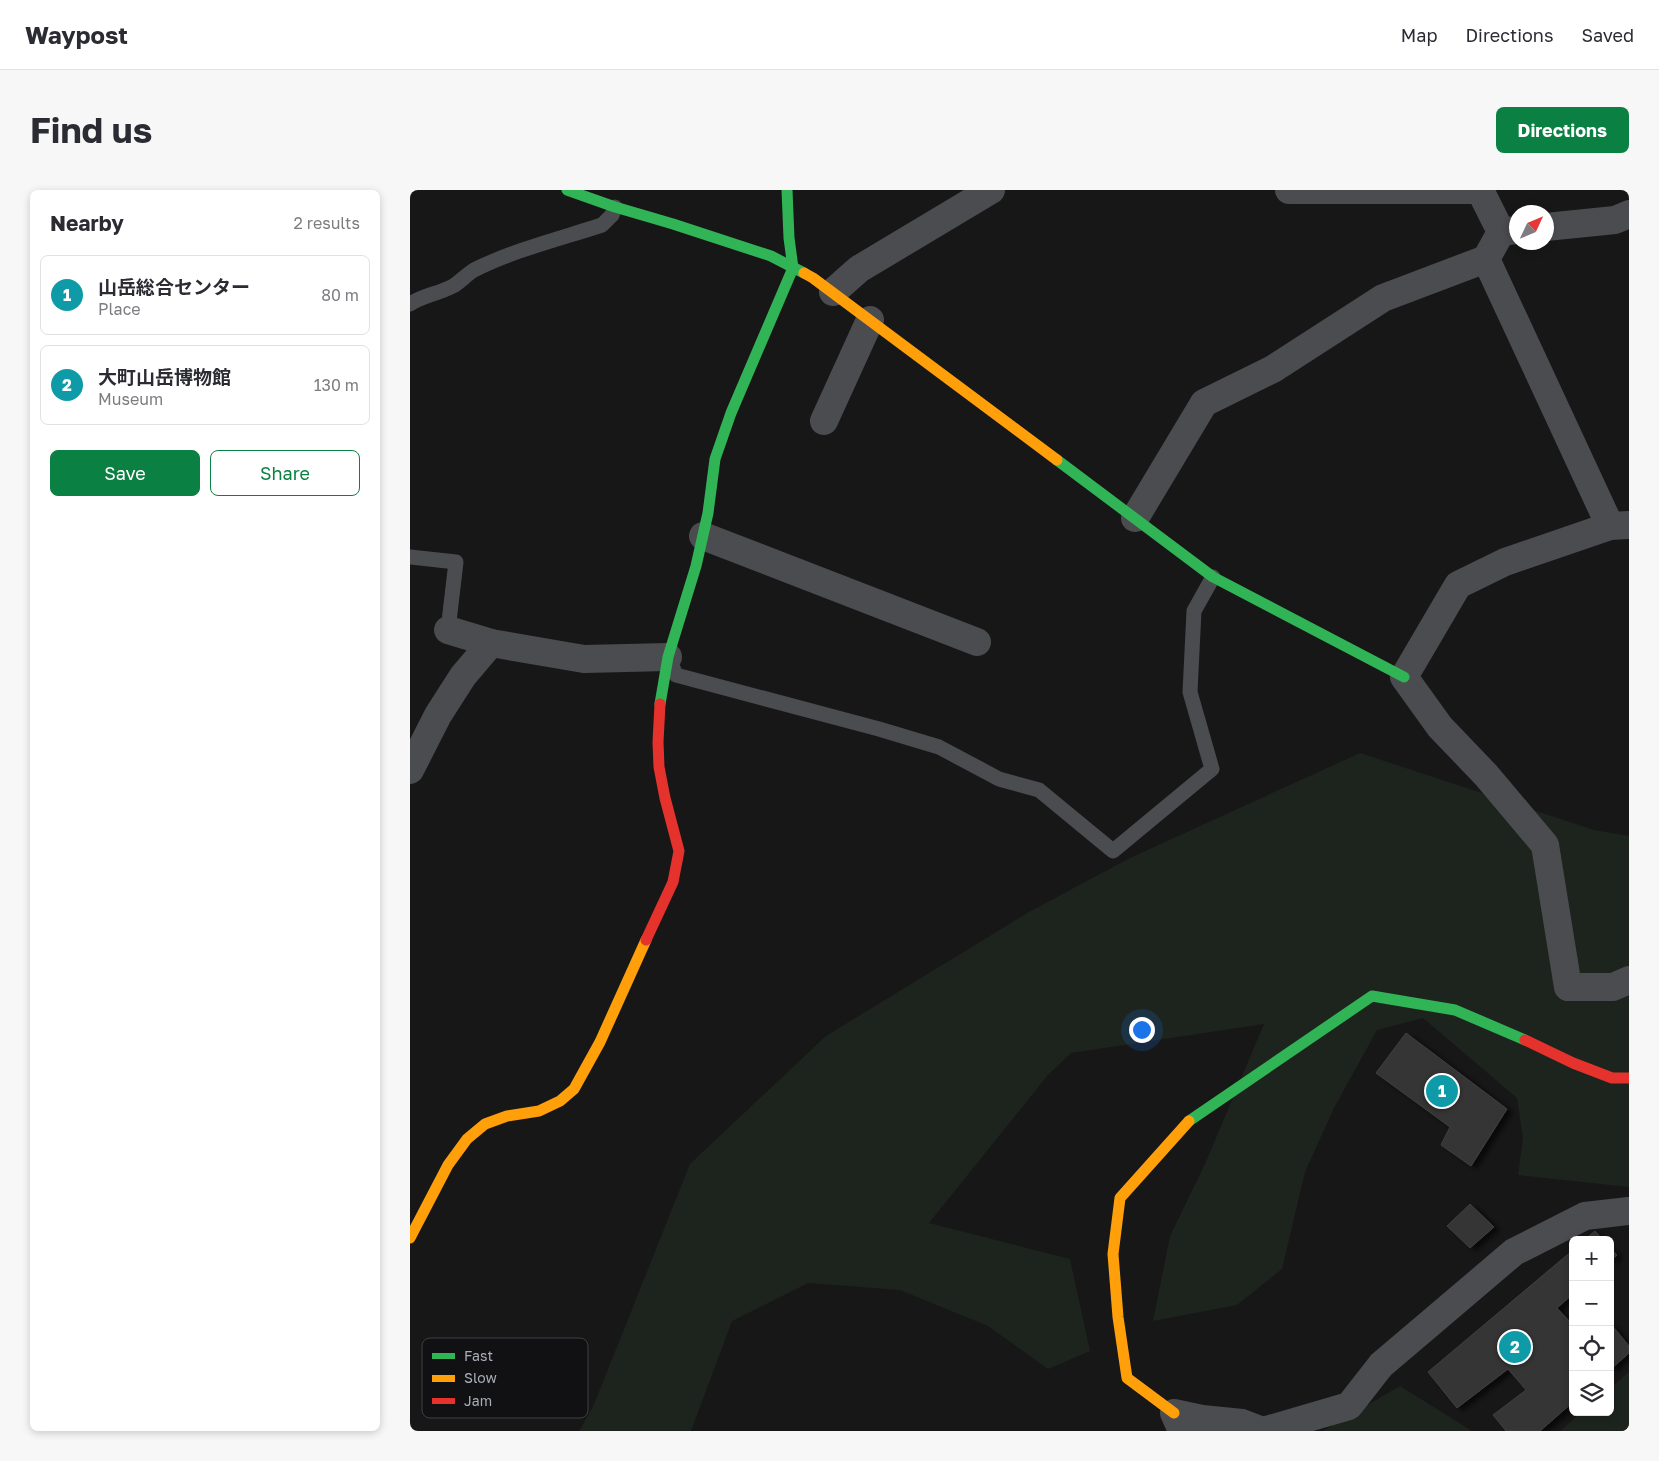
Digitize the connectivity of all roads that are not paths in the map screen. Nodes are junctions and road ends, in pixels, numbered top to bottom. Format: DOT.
graph roads {
  1 [pos="567,190"];
  2 [pos="787,190"];
  3 [pos="990,190"];
  4 [pos="1289,190"];
  5 [pos="1480,190"];
  6 [pos="615,207"];
  7 [pos="1629,214"];
  8 [pos="1554,226"];
  9 [pos="1509,231"];
  10 [pos="1486,259"];
  11 [pos="794,268"];
  12 [pos="832,292"];
  13 [pos="410,304"];
  14 [pos="870,320"];
  15 [pos="824,421"];
  16 [pos="1135,518"];
  17 [pos="1620,526"];
  18 [pos="702,536"];
  19 [pos="410,557"];
  20 [pos="1213,577"];
  21 [pos="448,630"];
  22 [pos="976,642"];
  23 [pos="491,643"];
  24 [pos="668,657"];
  25 [pos="1404,677"];
  26 [pos="410,770"];
  27 [pos="1629,980"];
  28 [pos="1629,1078"];
  29 [pos="1627,1217"];
  30 [pos="410,1238"];
  31 [pos="1178,1422"];
  1 -- 6 [label="street"];
  2 -- 11 [label="street"];
  3 -- 12 [label="street"];
  4 -- 5 [label="street"];
  5 -- 9 [label="street"];
  6 -- 11 [label="street"];
  6 -- 13 [label="lane"];
  7 -- 8 [label="street"];
  9 -- 10 [label="street"];
  10 -- 16 [label="street"];
  10 -- 17 [label="street"];
  11 -- 12 [label="street"];
  11 -- 18 [label="street"];
  12 -- 14 [label="street"];
  14 -- 15 [label="street"];
  14 -- 16 [label="street"];
  16 -- 20 [label="street"];
  17 -- 25 [label="street"];
  18 -- 22 [label="street"];
  18 -- 24 [label="street"];
  19 -- 21 [label="lane"];
  20 -- 24 [label="lane"];
  20 -- 25 [label="street"];
  21 -- 23 [label="street"];
  23 -- 24 [label="street"];
  23 -- 26 [label="street"];
  24 -- 30 [label="street"];
  25 -- 27 [label="street"];
  28 -- 31 [label="street"];
  29 -- 31 [label="street"];
}
